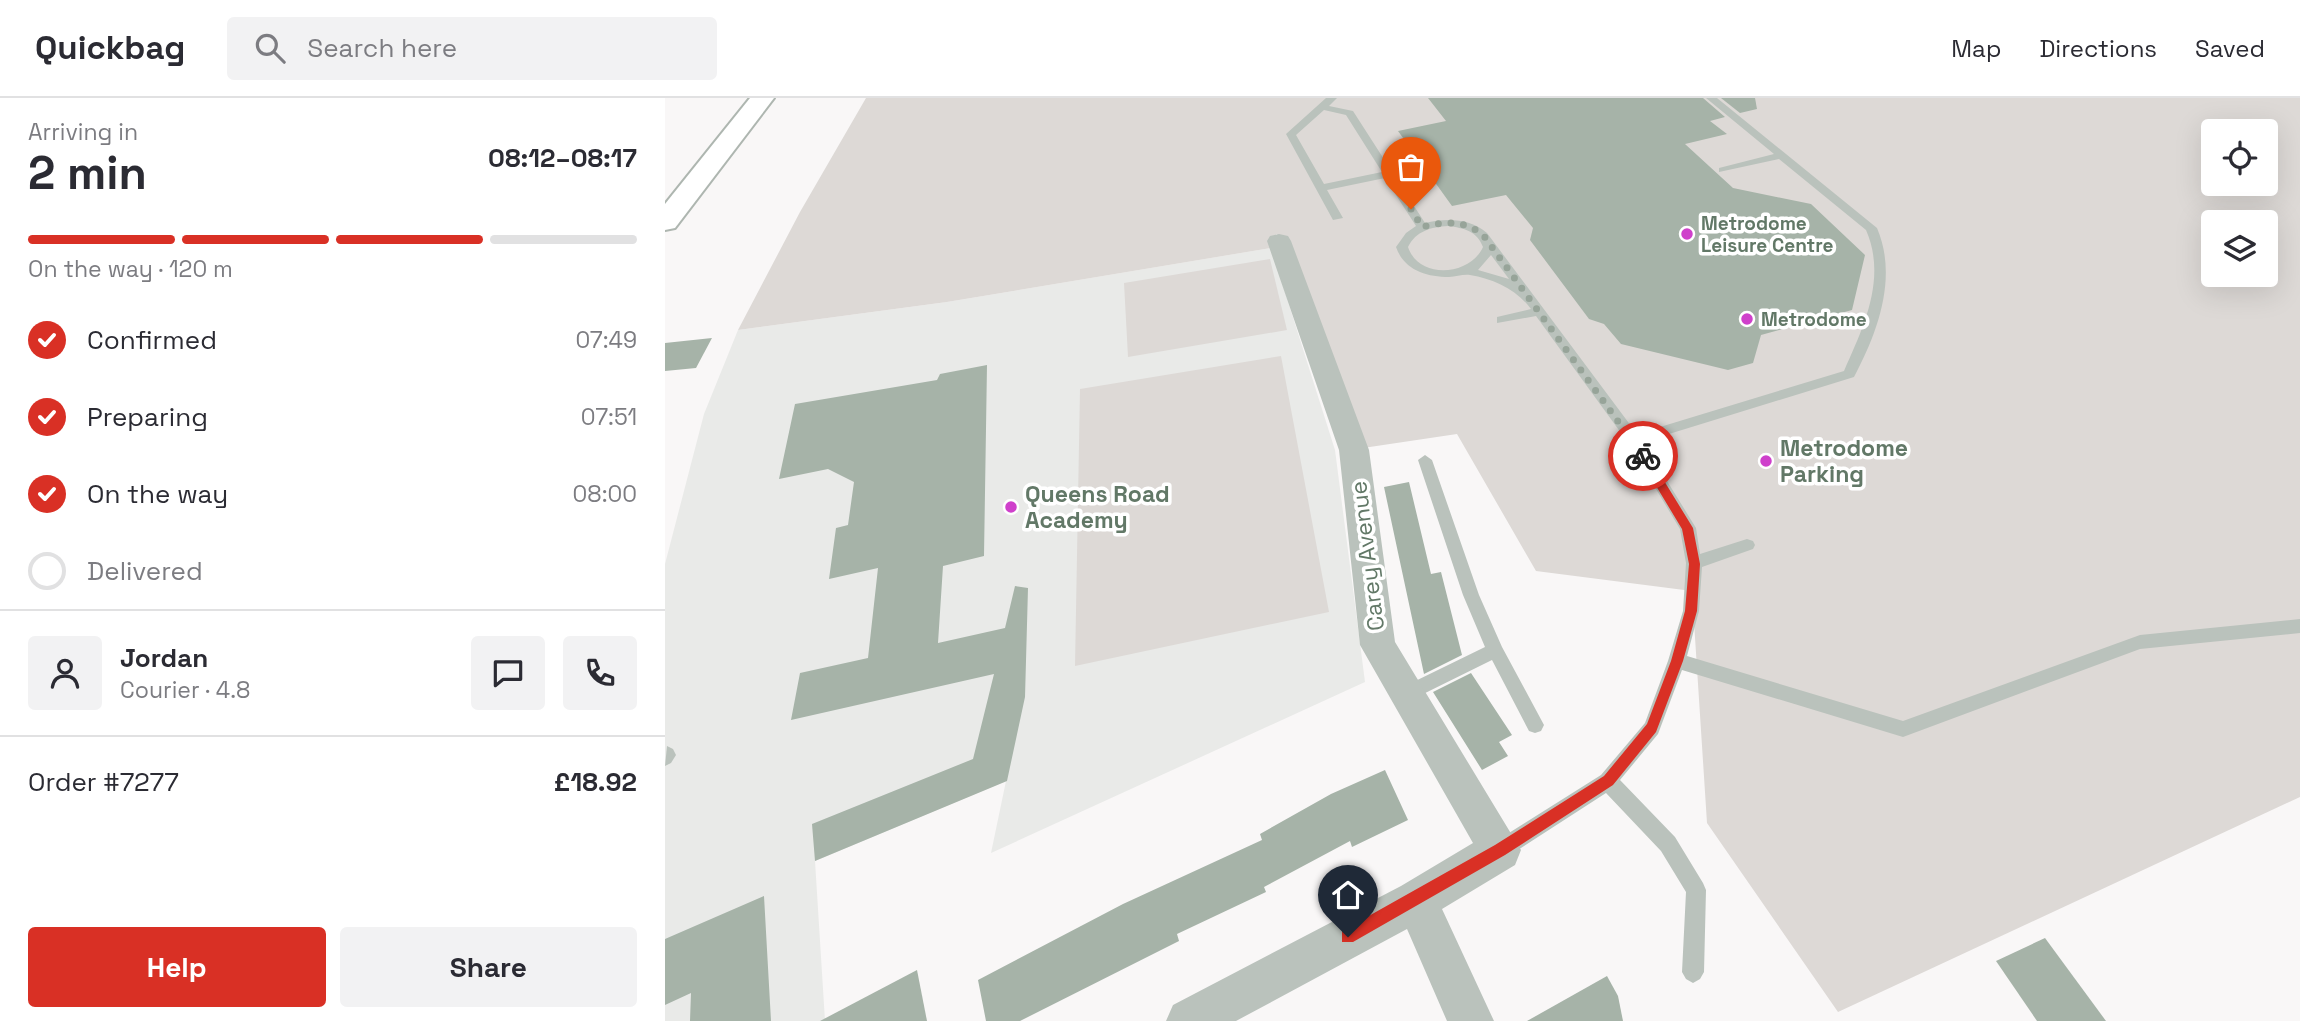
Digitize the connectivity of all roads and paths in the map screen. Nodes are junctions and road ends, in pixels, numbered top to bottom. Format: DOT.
graph roads {
  1 [pos="733,98"];
  2 [pos="762,98"];
  3 [pos="1332,98"];
  4 [pos="1711,98"];
  5 [pos="1322,107"];
  6 [pos="699,139"];
  7 [pos="1782,155"];
  8 [pos="1723,170"];
  9 [pos="1387,174"];
  10 [pos="1321,188"];
  11 [pos="1337,218"];
  12 [pos="665,222"];
  13 [pos="1422,227"];
  14 [pos="1279,241"];
  15 [pos="1487,241"];
  16 [pos="1467,270"];
  17 [pos="1524,292"];
  18 [pos="1539,311"];
  19 [pos="1501,320"];
  20 [pos="1634,440"];
  21 [pos="1425,460"];
  22 [pos="1747,545"];
  23 [pos="1694,564"];
  24 [pos="2300,626"];
  25 [pos="1495,650"];
  26 [pos="1677,661"];
  27 [pos="1407,694"];
  28 [pos="1535,725"];
  29 [pos="1608,781"];
  30 [pos="1500,850"];
  31 [pos="1416,901"];
  32 [pos="1693,972"];
  33 [pos="1189,1021"];
  34 [pos="1471,1021"];
  1 -- 6 [label="highway"];
  2 -- 12 [label="highway"];
  3 -- 5 [label="lane"];
  4 -- 7 [label="lane"];
  5 -- 9 [label="lane"];
  5 -- 10 [label="lane"];
  7 -- 8 [label="lane"];
  7 -- 20 [label="lane"];
  9 -- 10 [label="lane"];
  9 -- 13 [label="lane"];
  10 -- 11 [label="lane"];
  13 -- 15 [label="lane"];
  13 -- 16 [label="lane"];
  14 -- 27 [label="street, Carey Avenue"];
  15 -- 16 [label="lane"];
  15 -- 17 [label="lane"];
  16 -- 17 [label="lane"];
  17 -- 18 [label="lane"];
  18 -- 19 [label="lane"];
  18 -- 20 [label="lane"];
  20 -- 23 [label="lane"];
  21 -- 25 [label="lane"];
  22 -- 23 [label="lane"];
  23 -- 26 [label="lane"];
  24 -- 26 [label="lane"];
  25 -- 27 [label="lane"];
  25 -- 28 [label="lane"];
  26 -- 29 [label="lane"];
  27 -- 30 [label="street, Carey Avenue"];
  29 -- 30 [label="lane"];
  29 -- 32 [label="lane"];
  30 -- 31 [label="street"];
  31 -- 33 [label="street"];
  31 -- 34 [label="street"];
}
